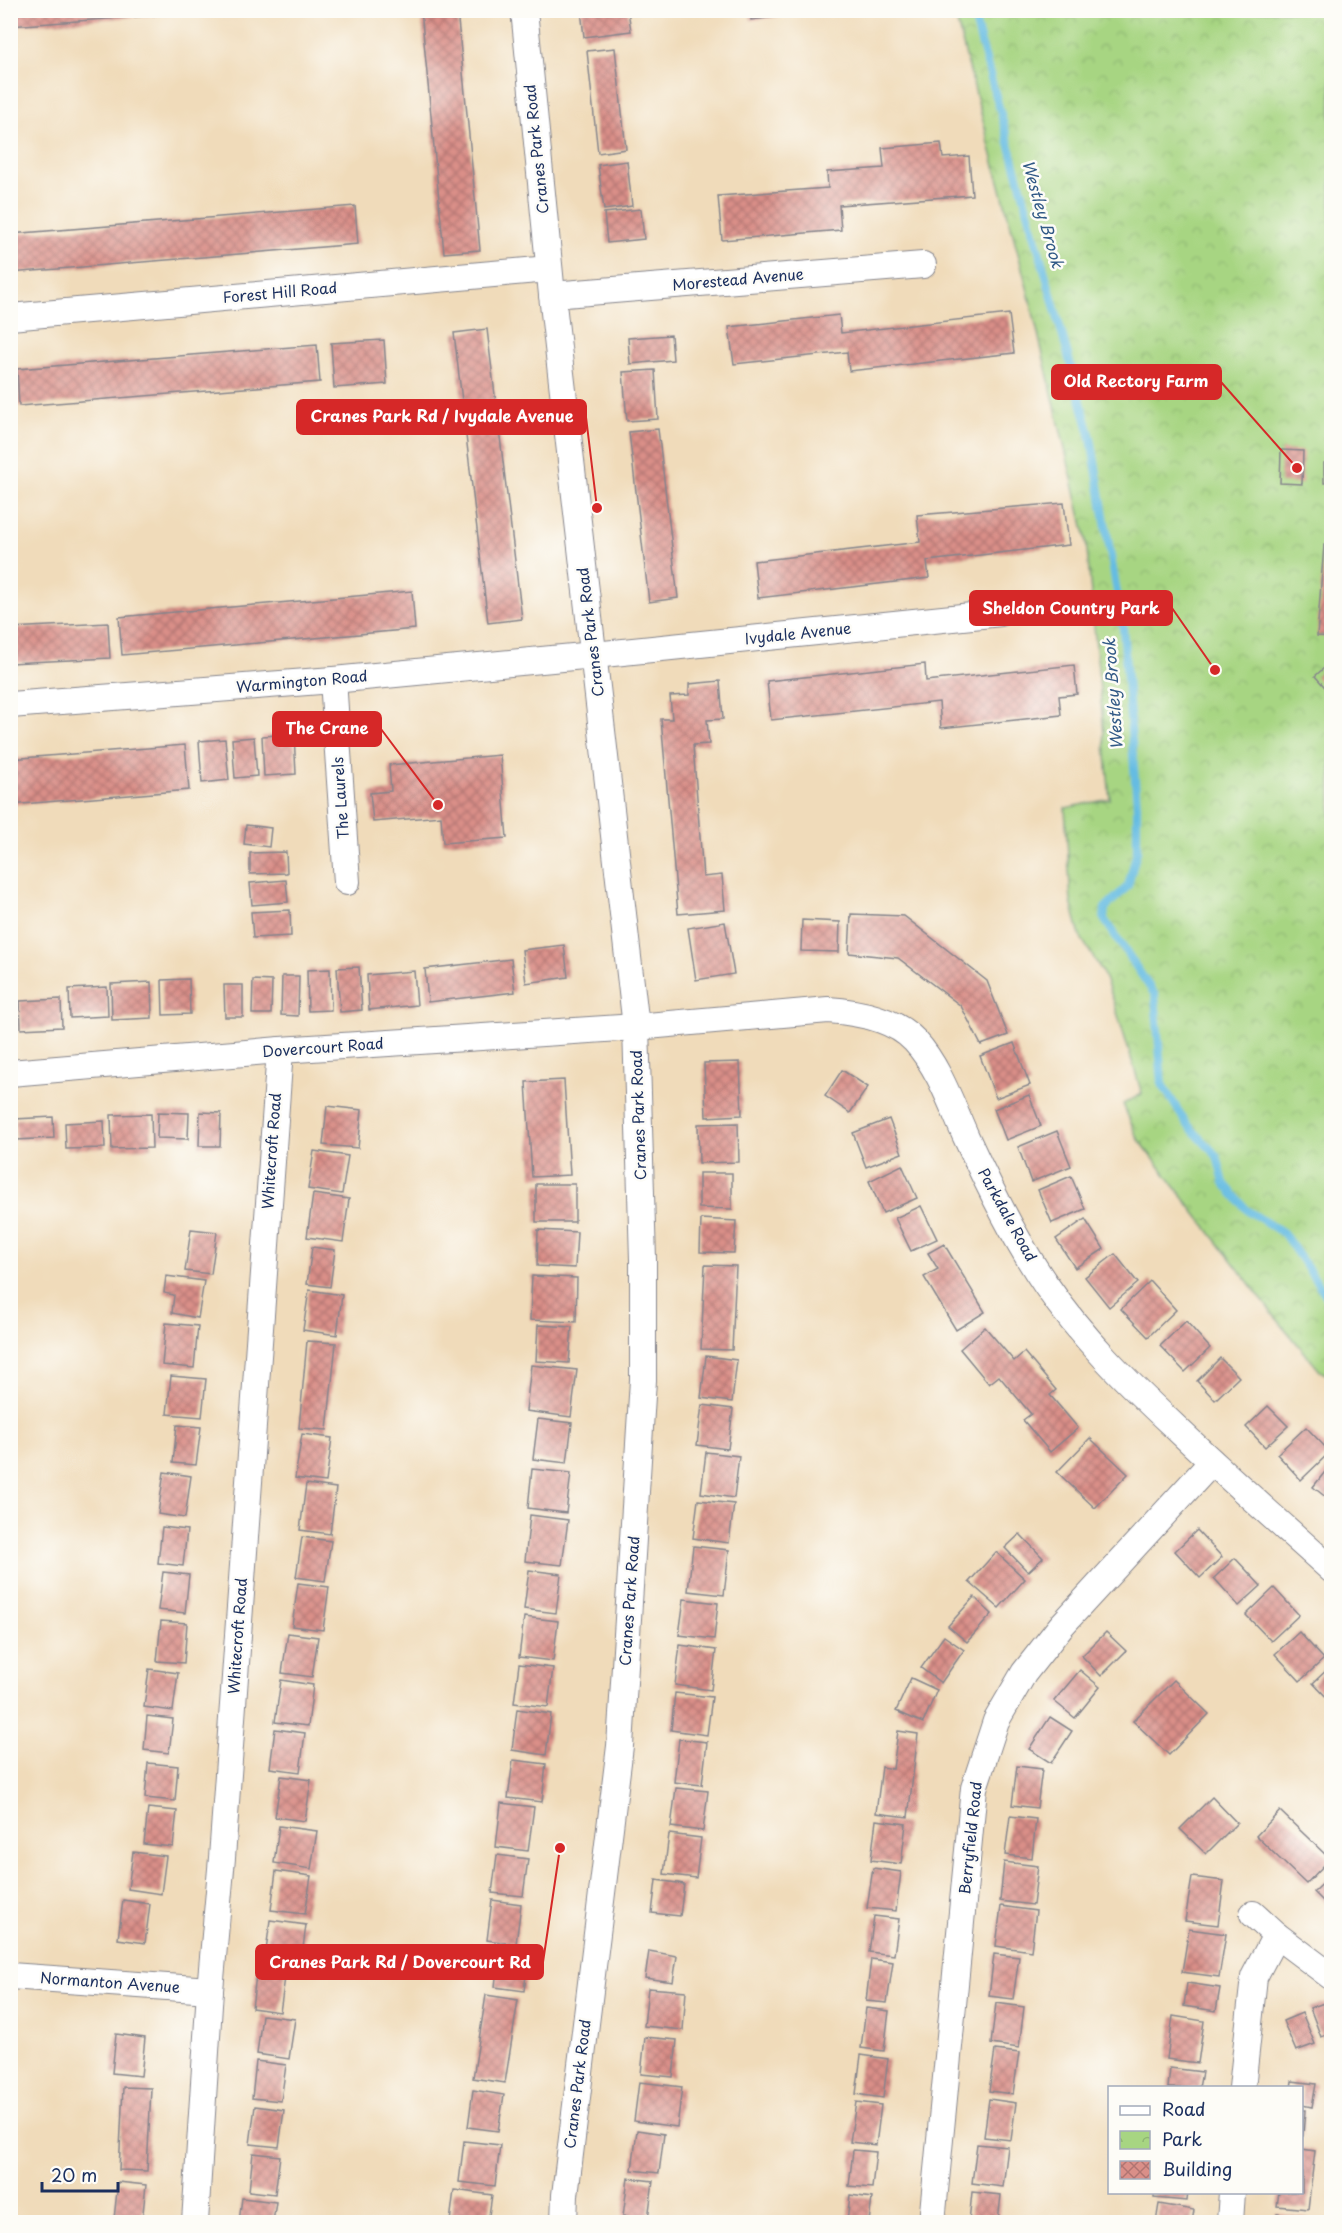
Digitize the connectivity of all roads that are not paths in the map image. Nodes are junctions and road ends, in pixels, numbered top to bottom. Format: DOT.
graph roads {
  1 [pos="524,10"];
  2 [pos="923,265"];
  3 [pos="549,268"];
  4 [pos="552,295"];
  5 [pos="10,317"];
  6 [pos="1001,613"];
  7 [pos="594,655"];
  8 [pos="333,680"];
  9 [pos="10,705"];
  10 [pos="347,882"];
  11 [pos="636,1027"];
  12 [pos="280,1050"];
  13 [pos="10,1073"];
  14 [pos="1212,1462"];
  15 [pos="1332,1570"];
  16 [pos="1253,1914"];
  17 [pos="1276,1935"];
  18 [pos="10,1976"];
  19 [pos="1332,1977"];
  20 [pos="210,1990"];
  21 [pos="1242,2086"];
  22 [pos="1232,2194"];
  23 [pos="195,2223"];
  24 [pos="564,2223"];
  25 [pos="932,2223"];
  26 [pos="1230,2223"];
  1 -- 3 [label="street, Cranes Park Road"];
  2 -- 4 [label="street, Morestead Avenue"];
  3 -- 4 [label="street, Cranes Park Road"];
  3 -- 5 [label="street, Forest Hill Road"];
  4 -- 7 [label="street, Cranes Park Road"];
  6 -- 7 [label="street, Ivydale Avenue"];
  7 -- 8 [label="street, Warmington Road"];
  7 -- 11 [label="street, Cranes Park Road"];
  8 -- 9 [label="street, Warmington Road"];
  8 -- 10 [label="street, The Laurels"];
  11 -- 12 [label="street, Dovercourt Road"];
  11 -- 14 [label="street, Parkdale Road"];
  11 -- 24 [label="street, Cranes Park Road"];
  12 -- 13 [label="street, Dovercourt Road"];
  12 -- 20 [label="street, Whitecroft Road"];
  14 -- 15 [label="street, Parkdale Road"];
  14 -- 25 [label="street, Berryfield Road"];
  16 -- 17 [label="street"];
  17 -- 19 [label="street"];
  17 -- 21 [label="street"];
  18 -- 20 [label="street, Normanton Avenue"];
  20 -- 23 [label="street, Whitecroft Road"];
  22 -- 26 [label="street"];
}
